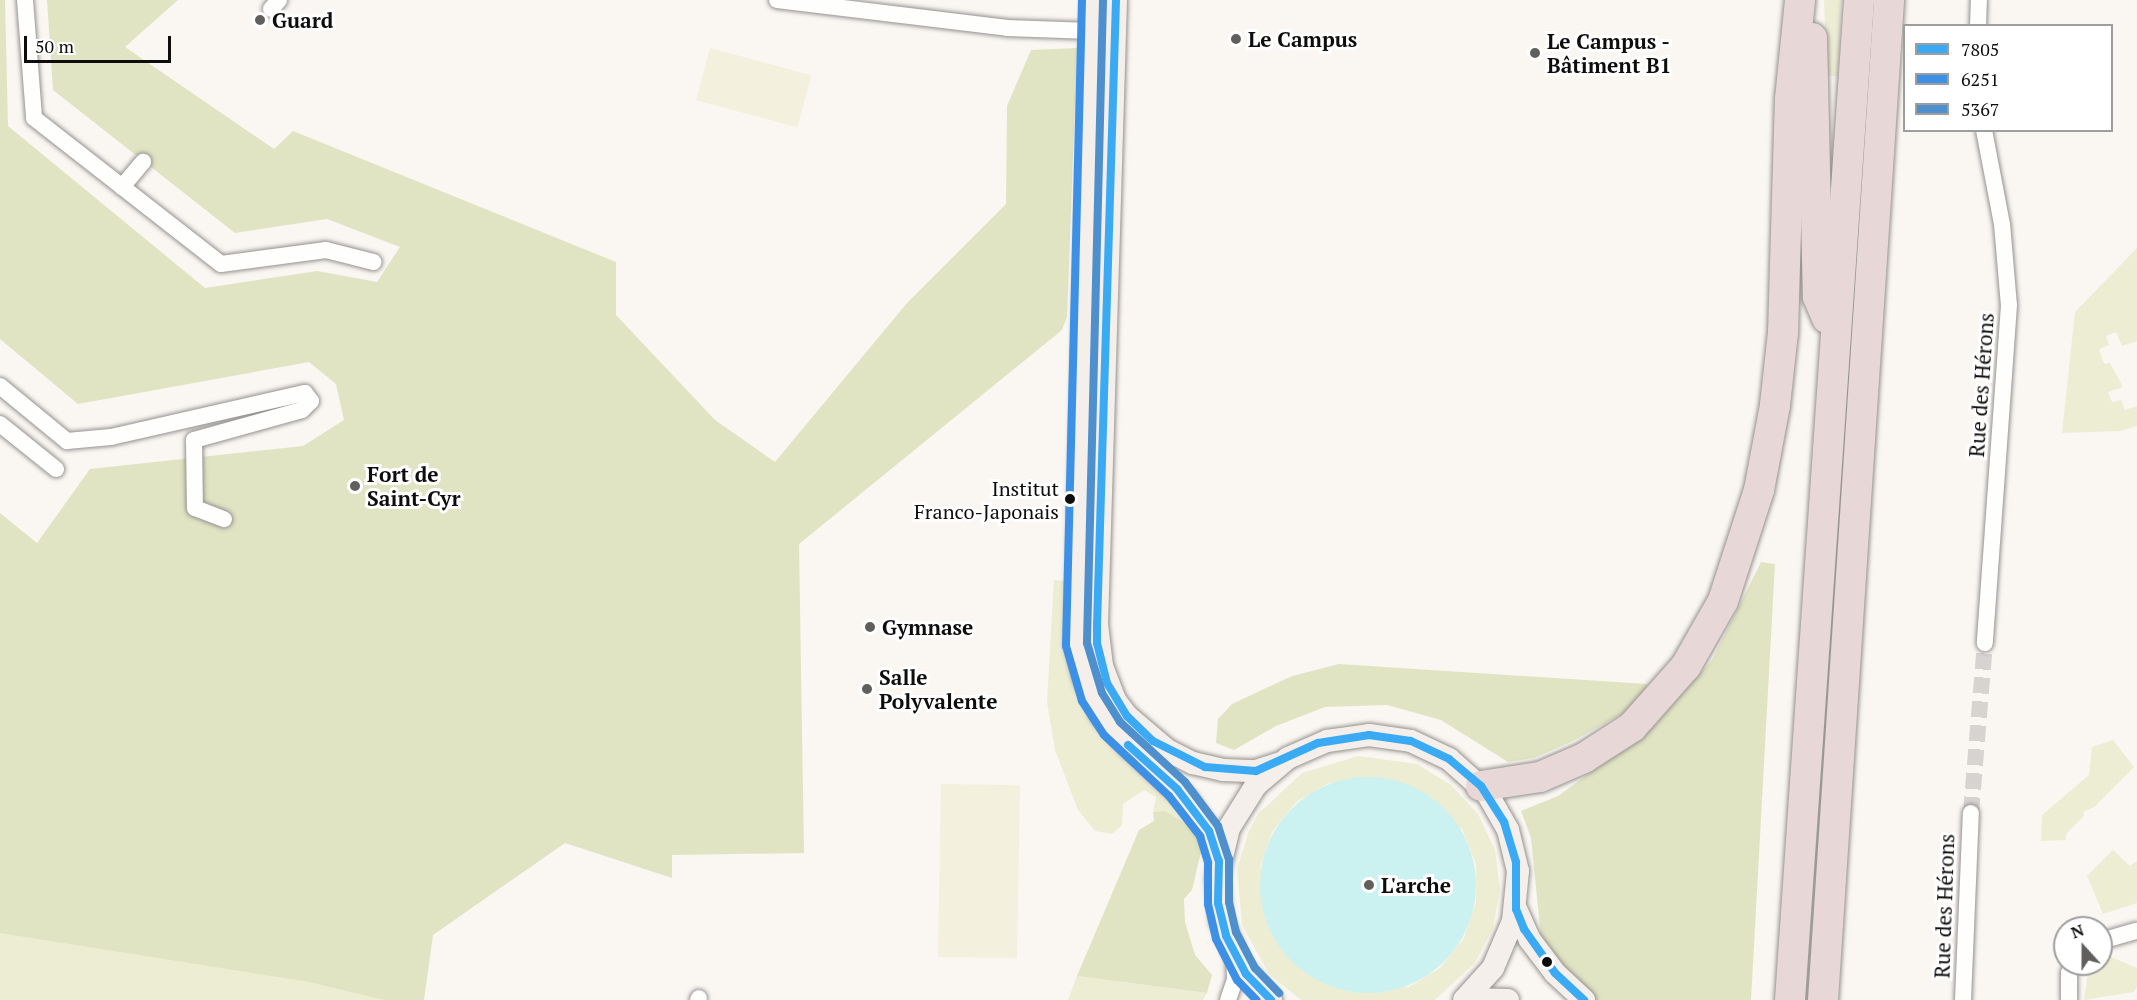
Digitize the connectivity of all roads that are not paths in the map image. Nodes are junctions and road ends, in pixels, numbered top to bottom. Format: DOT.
graph roads {
  1 [pos="25,0"];
  2 [pos="777,0"];
  3 [pos="1093,0"];
  4 [pos="1116,0"];
  5 [pos="1800,0"];
  6 [pos="1809,0"];
  7 [pos="1858,0"];
  8 [pos="1889,0"];
  9 [pos="1979,0"];
  10 [pos="1978,24"];
  11 [pos="1091,31"];
  12 [pos="1984,132"];
  13 [pos="142,162"];
  14 [pos="122,187"];
  15 [pos="373,262"];
  16 [pos="1835,337"];
  17 [pos="0,386"];
  18 [pos="0,423"];
  19 [pos="56,469"];
  20 [pos="224,519"];
  21 [pos="1985,643"];
  22 [pos="1281,763"];
  23 [pos="1481,786"];
  24 [pos="1971,813"];
  25 [pos="1219,861"];
  26 [pos="1516,909"];
  27 [pos="2137,931"];
  28 [pos="2113,938"];
  29 [pos="1234,955"];
  30 [pos="2072,976"];
  31 [pos="1228,1000"];
  32 [pos="1271,1000"];
  33 [pos="1464,1000"];
  34 [pos="1508,1000"];
  35 [pos="1584,1000"];
  36 [pos="1790,1000"];
  37 [pos="1823,1000"];
  38 [pos="1963,1000"];
  39 [pos="2069,1000"];
  1 -- 14 [label="street"];
  2 -- 11 [label="street"];
  3 -- 11 [label="main road"];
  4 -- 22 [label="main road"];
  5 -- 23 [label="highway"];
  6 -- 16 [label="highway"];
  7 -- 16 [label="highway"];
  8 -- 37 [label="highway"];
  9 -- 10 [label="street"];
  11 -- 25 [label="main road"];
  12 -- 21 [label="street, Rue des Hérons"];
  13 -- 14 [label="street"];
  14 -- 15 [label="street"];
  16 -- 36 [label="highway"];
  17 -- 20 [label="street"];
  18 -- 19 [label="street"];
  22 -- 23 [label="main road"];
  22 -- 25 [label="main road"];
  23 -- 26 [label="main road"];
  24 -- 38 [label="street, Rue des Hérons"];
  25 -- 29 [label="main road"];
  26 -- 33 [label="main road"];
  26 -- 35 [label="main road"];
  27 -- 28 [label="street"];
  29 -- 31 [label="street"];
  29 -- 32 [label="main road"];
  30 -- 39 [label="street"];
  33 -- 34 [label="main road"];
}
